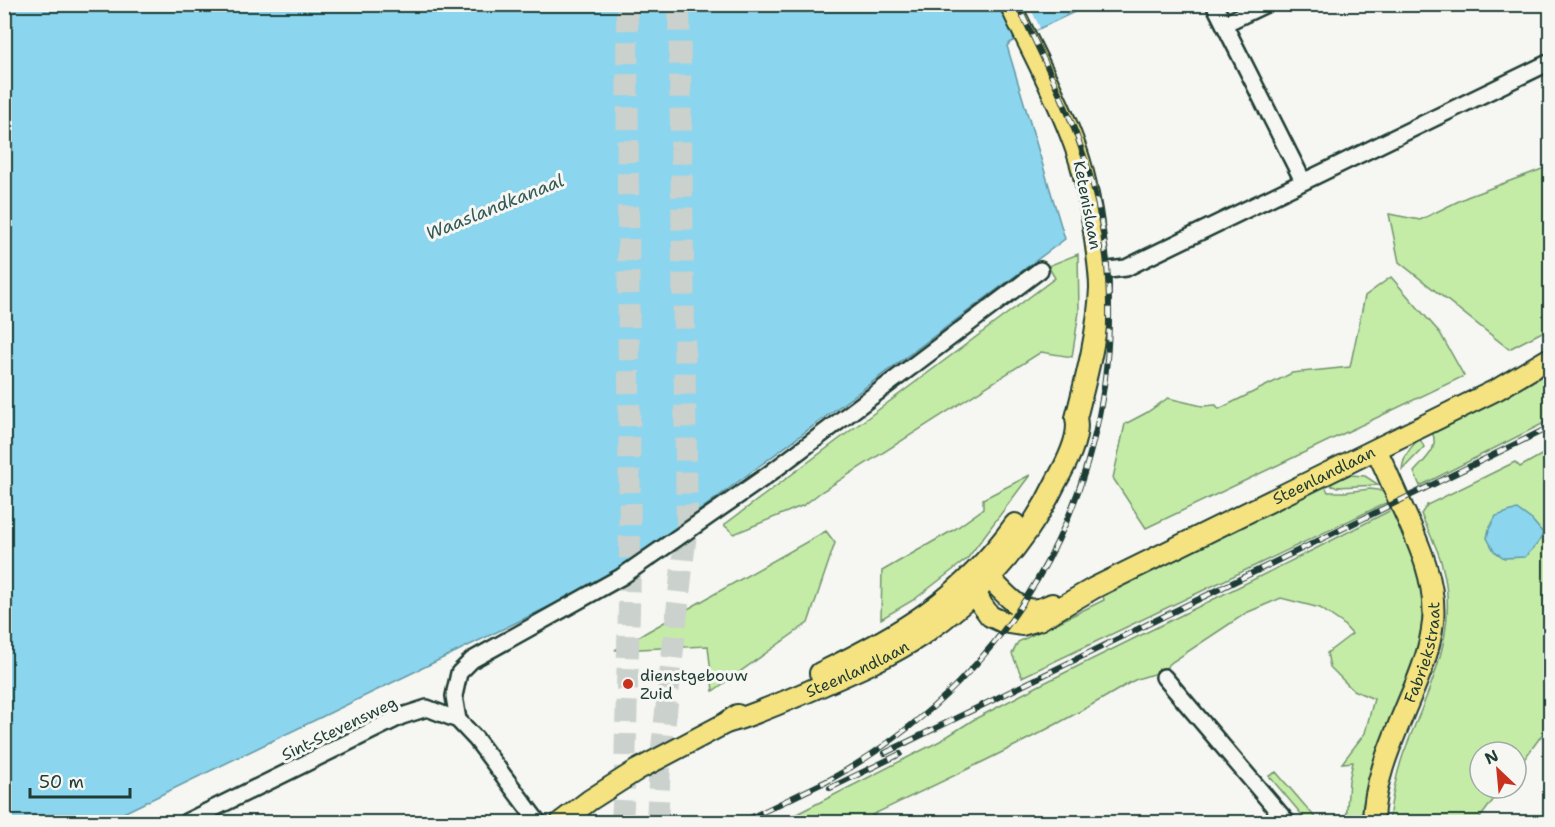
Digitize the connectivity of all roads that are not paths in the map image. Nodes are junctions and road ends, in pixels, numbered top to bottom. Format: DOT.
graph roads {
  1 [pos="1010,4"];
  2 [pos="1214,4"];
  3 [pos="1266,4"];
  4 [pos="1224,24"];
  5 [pos="1551,62"];
  6 [pos="1303,181"];
  7 [pos="1040,270"];
  8 [pos="1100,271"];
  9 [pos="1551,358"];
  10 [pos="1376,450"];
  11 [pos="978,579"];
  12 [pos="1094,588"];
  13 [pos="1164,677"];
  14 [pos="458,720"];
  15 [pos="186,822"];
  16 [pos="538,822"];
  17 [pos="561,822"];
  18 [pos="1287,822"];
  19 [pos="1373,822"];
  1 -- 8 [label="main road, Ketenislaan"];
  2 -- 4 [label="street"];
  3 -- 4 [label="street"];
  4 -- 6 [label="street"];
  5 -- 6 [label="street"];
  6 -- 8 [label="street"];
  7 -- 14 [label="street"];
  8 -- 11 [label="main road, Ketenislaan"];
  9 -- 10 [label="main road, Steenlandlaan"];
  10 -- 12 [label="main road, Steenlandlaan"];
  10 -- 19 [label="main road, Fabriekstraat"];
  11 -- 12 [label="main road, Steenlandlaan"];
  11 -- 12 [label="main road, Steenlandlaan"];
  11 -- 17 [label="main road, Steenlandlaan"];
  13 -- 18 [label="street"];
  14 -- 15 [label="street, Sint-Stevensweg"];
  14 -- 16 [label="street, Sint-Stevensweg"];
}
